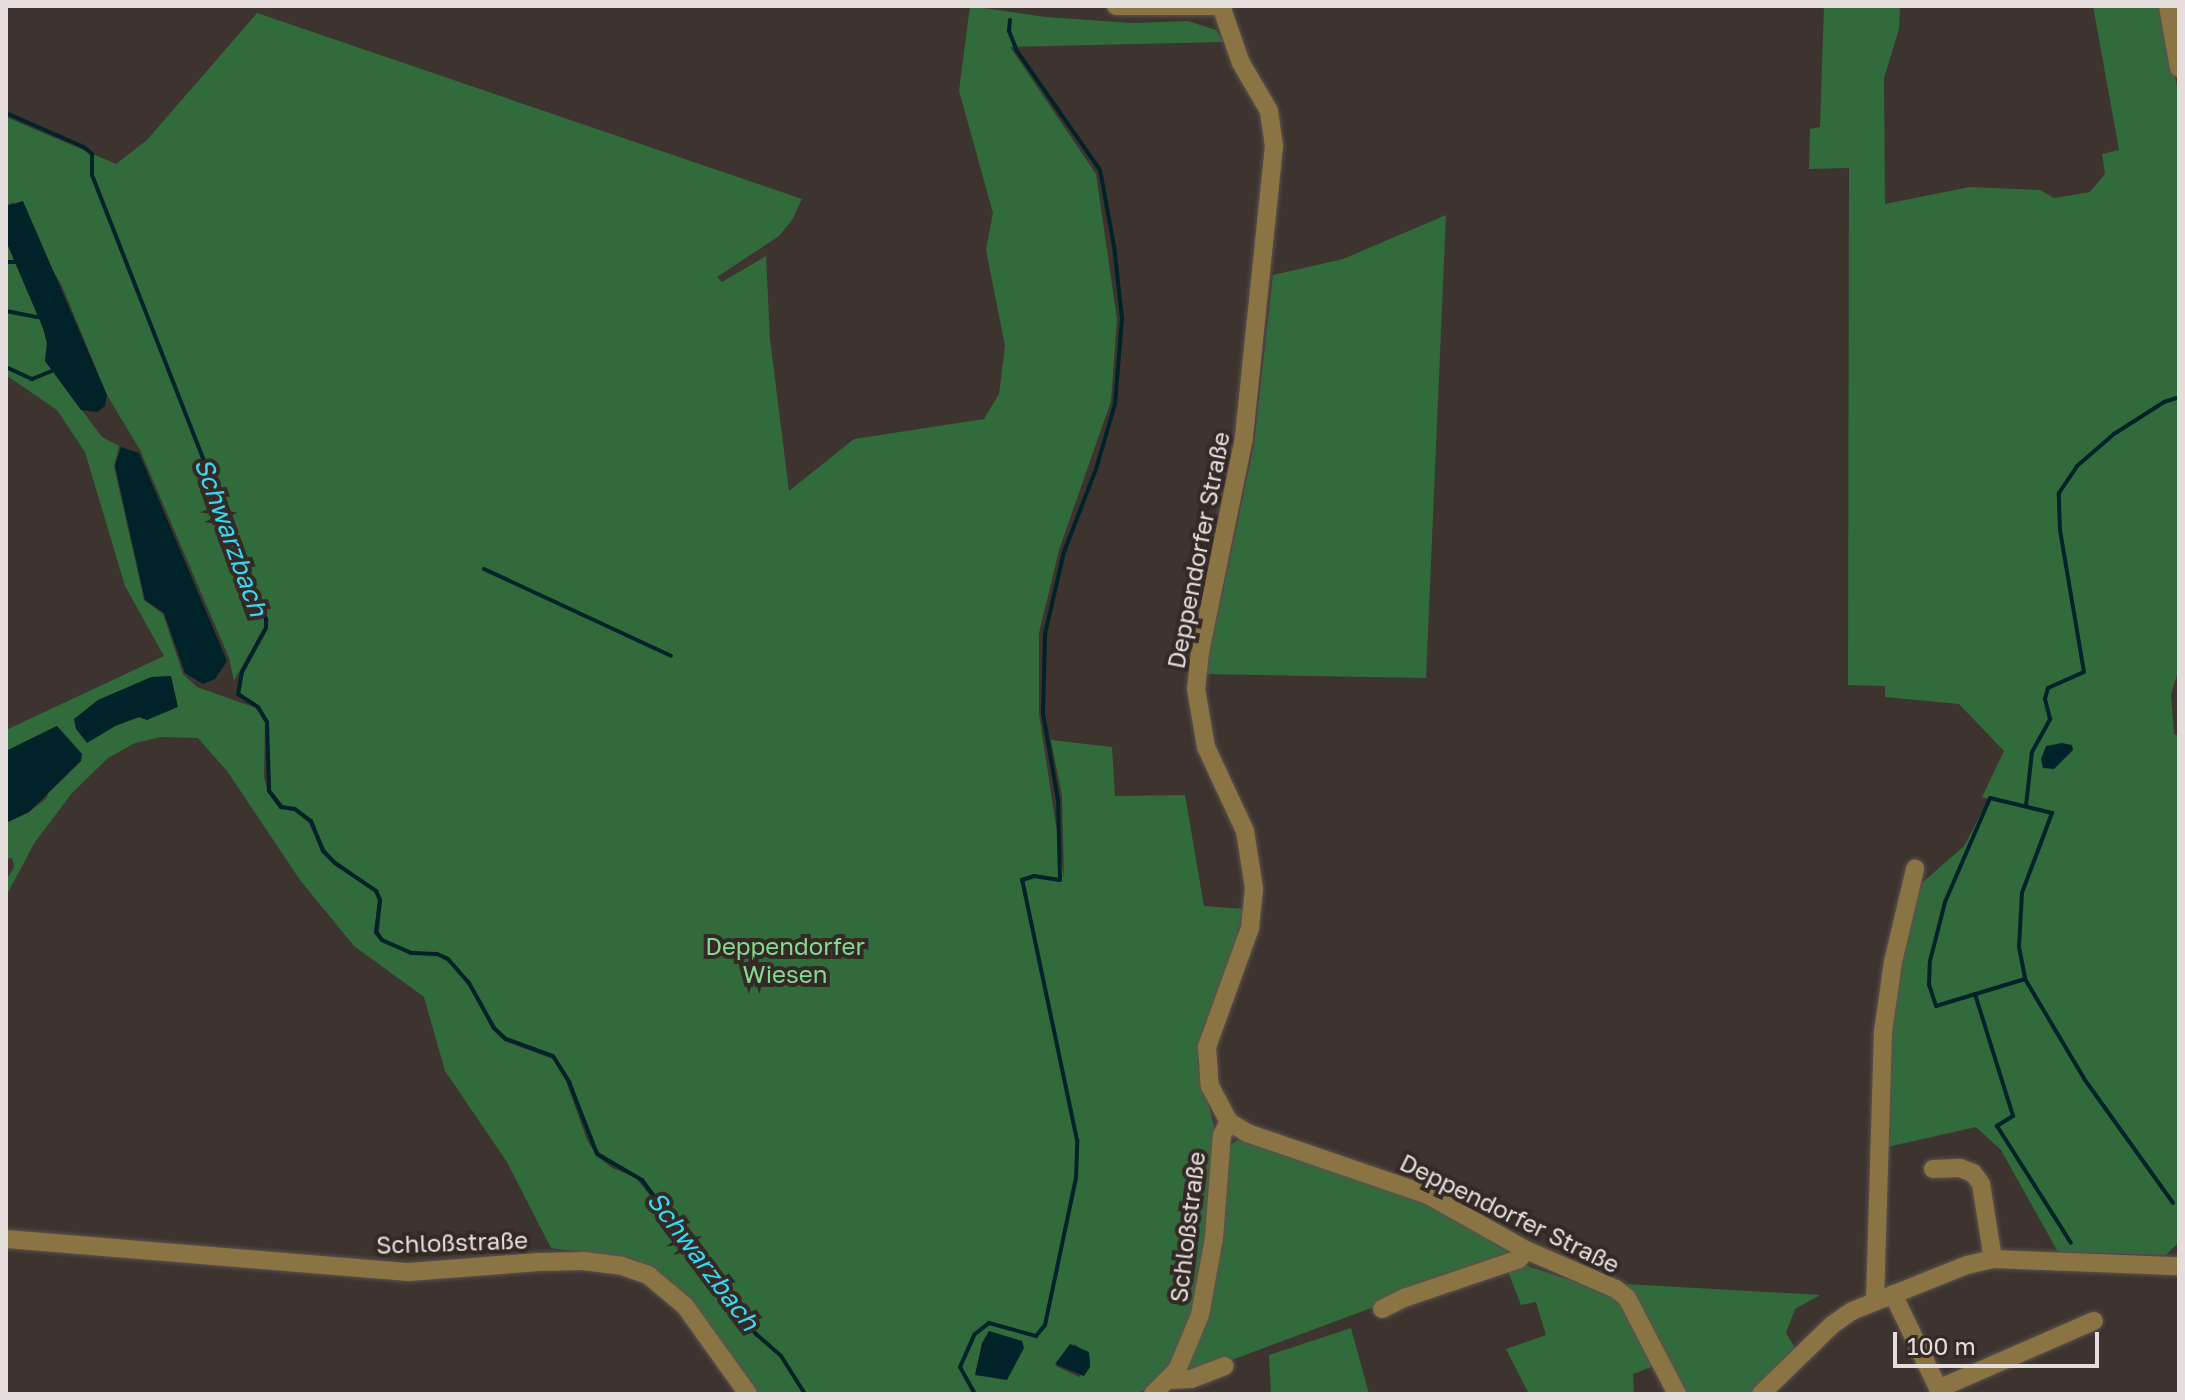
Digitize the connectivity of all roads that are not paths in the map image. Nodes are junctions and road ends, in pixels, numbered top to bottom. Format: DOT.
graph roads {
  1 [pos="1116,6"];
  2 [pos="1222,6"];
  3 [pos="2168,6"];
  4 [pos="2179,68"];
  5 [pos="1915,869"];
  6 [pos="1229,1122"];
  7 [pos="1933,1169"];
  8 [pos="6,1239"];
  9 [pos="1526,1250"];
  10 [pos="1993,1259"];
  11 [pos="2179,1266"];
  12 [pos="1884,1298"];
  13 [pos="1382,1309"];
  14 [pos="2094,1321"];
  15 [pos="1225,1366"];
  16 [pos="1170,1380"];
  17 [pos="1939,1392"];
  18 [pos="748,1394"];
  19 [pos="1153,1394"];
  20 [pos="1677,1394"];
  21 [pos="1761,1394"];
  1 -- 2 [label="street"];
  2 -- 6 [label="street, Deppendorfer Straße"];
  3 -- 4 [label="street"];
  5 -- 12 [label="street"];
  6 -- 9 [label="street, Deppendorfer Straße"];
  6 -- 16 [label="street, Schloßstraße"];
  7 -- 10 [label="street"];
  8 -- 18 [label="street, Schloßstraße"];
  9 -- 13 [label="street"];
  9 -- 20 [label="street, Deppendorfer Straße"];
  10 -- 11 [label="street"];
  10 -- 12 [label="street"];
  12 -- 17 [label="street"];
  12 -- 21 [label="street"];
  14 -- 17 [label="street"];
  15 -- 16 [label="street, Schloßstraße"];
  16 -- 19 [label="street, Schloßstraße"];
}
